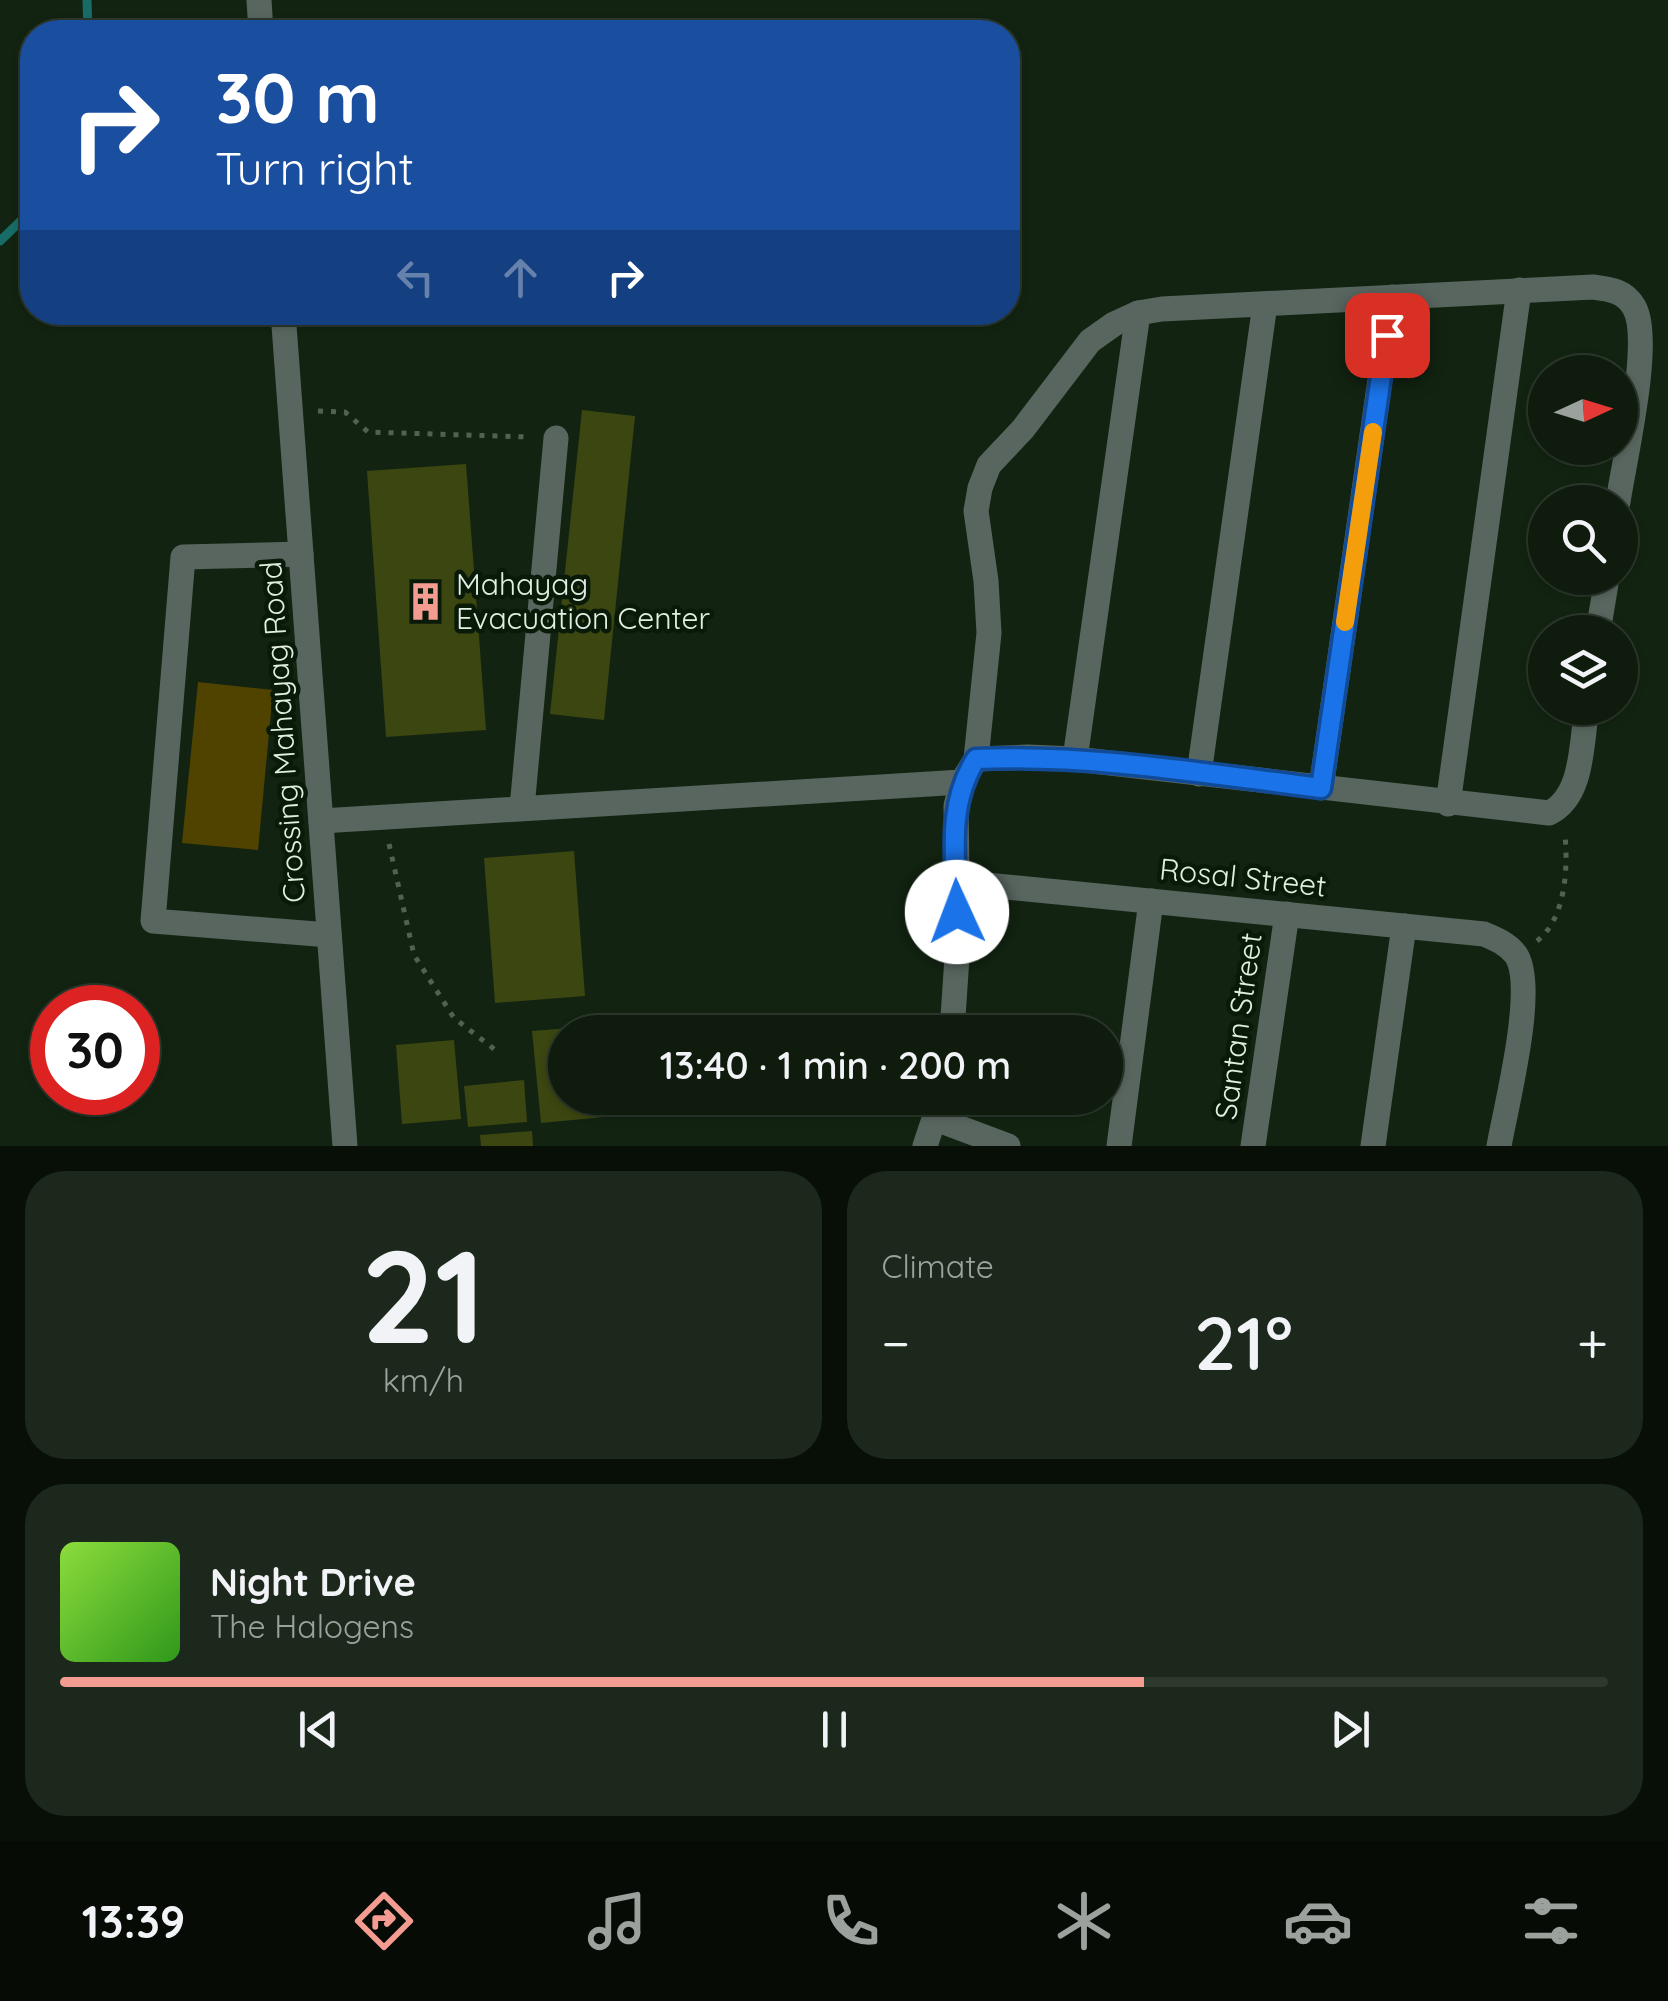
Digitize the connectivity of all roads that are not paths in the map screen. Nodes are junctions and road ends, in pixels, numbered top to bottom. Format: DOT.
graph roads {
  1 [pos="1518,290"];
  2 [pos="1392,297"];
  3 [pos="1265,304"];
  4 [pos="1138,313"];
  5 [pos="284,325"];
  6 [pos="556,438"];
  7 [pos="1621,485"];
  8 [pos="301,554"];
  9 [pos="1584,725"];
  10 [pos="976,759"];
  11 [pos="1075,760"];
  12 [pos="1200,774"];
  13 [pos="962,782"];
  14 [pos="1321,788"];
  15 [pos="1448,804"];
  16 [pos="522,808"];
  17 [pos="321,821"];
  18 [pos="956,882"];
  19 [pos="1151,901"];
  20 [pos="1287,914"];
  21 [pos="1404,926"];
  22 [pos="330,935"];
  23 [pos="953,1015"];
  24 [pos="936,1115"];
  25 [pos="951,1115"];
  26 [pos="345,1146"];
  27 [pos="925,1146"];
  28 [pos="1008,1146"];
  29 [pos="1119,1146"];
  30 [pos="1254,1146"];
  31 [pos="1373,1146"];
  32 [pos="1500,1146"];
  1 -- 2 [label="street"];
  1 -- 7 [label="street"];
  1 -- 15 [label="street"];
  2 -- 3 [label="street"];
  2 -- 14 [label="street"];
  3 -- 4 [label="street"];
  3 -- 12 [label="street"];
  4 -- 10 [label="street"];
  4 -- 11 [label="street"];
  5 -- 8 [label="street, Crossing Mahayag Road"];
  6 -- 16 [label="street"];
  8 -- 17 [label="street, Crossing Mahayag Road"];
  8 -- 22 [label="street"];
  9 -- 15 [label="street"];
  10 -- 11 [label="street"];
  10 -- 13 [label="street"];
  11 -- 12 [label="street"];
  12 -- 14 [label="street"];
  13 -- 16 [label="street"];
  13 -- 18 [label="street"];
  14 -- 15 [label="street"];
  16 -- 17 [label="street"];
  17 -- 22 [label="street, Crossing Mahayag Road"];
  18 -- 19 [label="street, Rosal Street"];
  18 -- 23 [label="street"];
  19 -- 20 [label="street, Rosal Street"];
  19 -- 29 [label="street"];
  20 -- 21 [label="street, Rosal Street"];
  20 -- 30 [label="street, Santan Street"];
  21 -- 31 [label="street"];
  21 -- 32 [label="street, Rosal Street"];
  22 -- 26 [label="street, Crossing Mahayag Road"];
  24 -- 27 [label="street"];
  25 -- 28 [label="street"];
}
